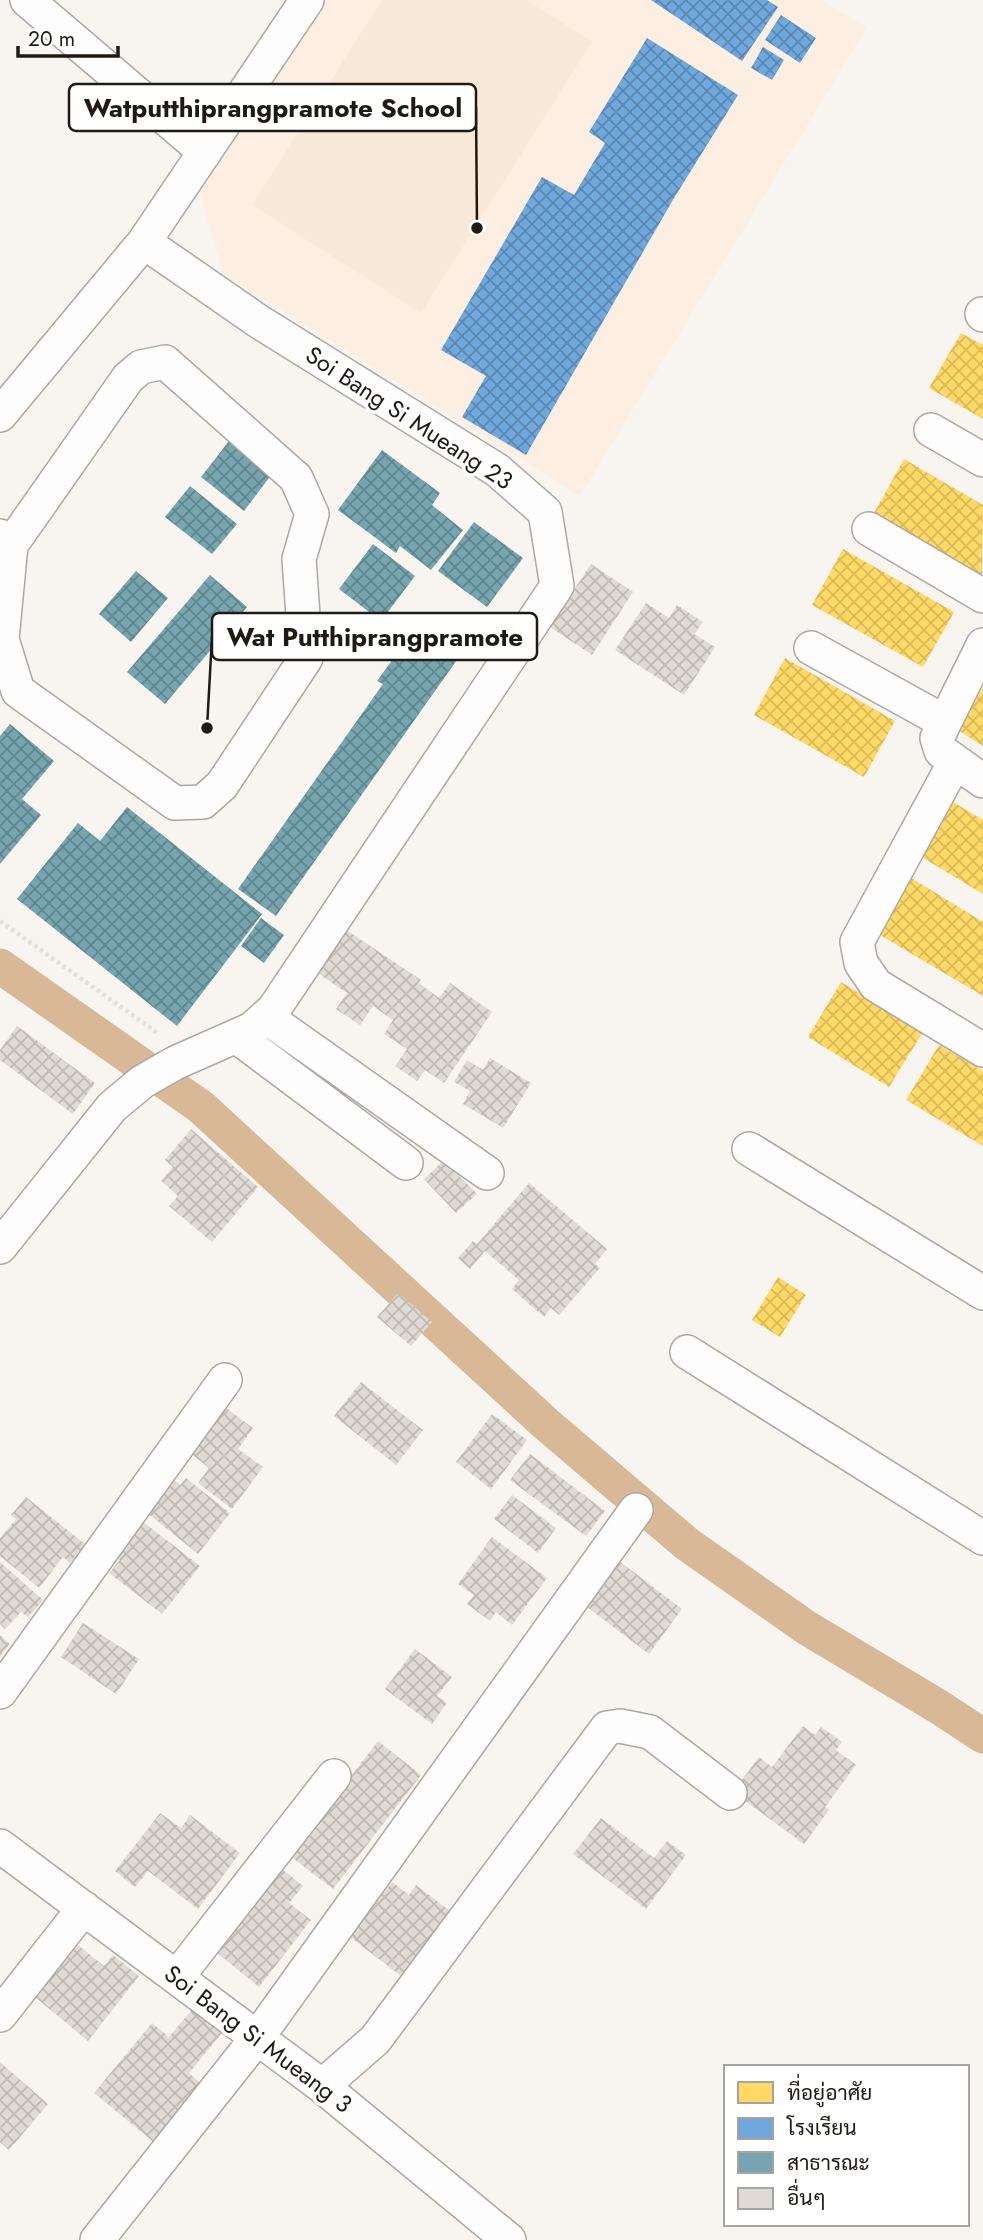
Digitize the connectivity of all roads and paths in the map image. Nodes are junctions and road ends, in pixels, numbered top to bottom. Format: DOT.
graph roads {
  1 [pos="27,0"];
  2 [pos="307,0"];
  3 [pos="205,152"];
  4 [pos="144,242"];
  5 [pos="0,415"];
  6 [pos="931,430"];
  7 [pos="983,460"];
  8 [pos="869,529"];
  9 [pos="6,540"];
  10 [pos="983,596"];
  11 [pos="983,645"];
  12 [pos="811,648"];
  13 [pos="945,722"];
  14 [pos="955,762"];
  15 [pos="983,781"];
  16 [pos="0,921"];
  17 [pos="266,1017"];
  18 [pos="236,1036"];
  19 [pos="983,1050"];
  20 [pos="183,1060"];
  21 [pos="749,1149"];
  22 [pos="406,1163"];
  23 [pos="487,1173"];
  24 [pos="0,1247"];
  25 [pos="983,1293"];
  26 [pos="687,1352"];
  27 [pos="225,1380"];
  28 [pos="636,1510"];
  29 [pos="983,1538"];
  30 [pos="0,1692"];
  31 [pos="334,1776"];
  32 [pos="730,1793"];
  33 [pos="0,1846"];
  34 [pos="84,1908"];
  35 [pos="177,1977"];
  36 [pos="0,2015"];
  37 [pos="257,2038"];
  38 [pos="322,2086"];
  39 [pos="97,2240"];
  40 [pos="509,2240"];
  1 -- 3 [label="street"];
  2 -- 3 [label="street"];
  3 -- 4 [label="street"];
  4 -- 5 [label="street"];
  4 -- 17 [label="street, Soi Bang Si Mueang 23"];
  6 -- 7 [label="street"];
  8 -- 10 [label="street"];
  9 -- 9 [label="street"];
  11 -- 13 [label="street"];
  12 -- 13 [label="street"];
  13 -- 14 [label="street"];
  14 -- 15 [label="street"];
  14 -- 19 [label="street"];
  16 -- 20 [label="path"];
  17 -- 18 [label="street, Soi Bang Si Mueang 23"];
  17 -- 23 [label="street"];
  18 -- 20 [label="street, Soi Bang Si Mueang 23"];
  18 -- 22 [label="street"];
  20 -- 24 [label="street, Soi Bang Si Mueang 23"];
  21 -- 25 [label="street"];
  26 -- 29 [label="street"];
  27 -- 30 [label="street"];
  28 -- 37 [label="street"];
  31 -- 35 [label="street"];
  32 -- 38 [label="street"];
  33 -- 34 [label="street, Soi Bang Si Mueang 3"];
  34 -- 35 [label="street, Soi Bang Si Mueang 3"];
  34 -- 36 [label="street"];
  35 -- 37 [label="street, Soi Bang Si Mueang 3"];
  37 -- 38 [label="street, Soi Bang Si Mueang 3"];
  37 -- 39 [label="street"];
  38 -- 40 [label="street, Soi Bang Si Mueang 3"];
}
